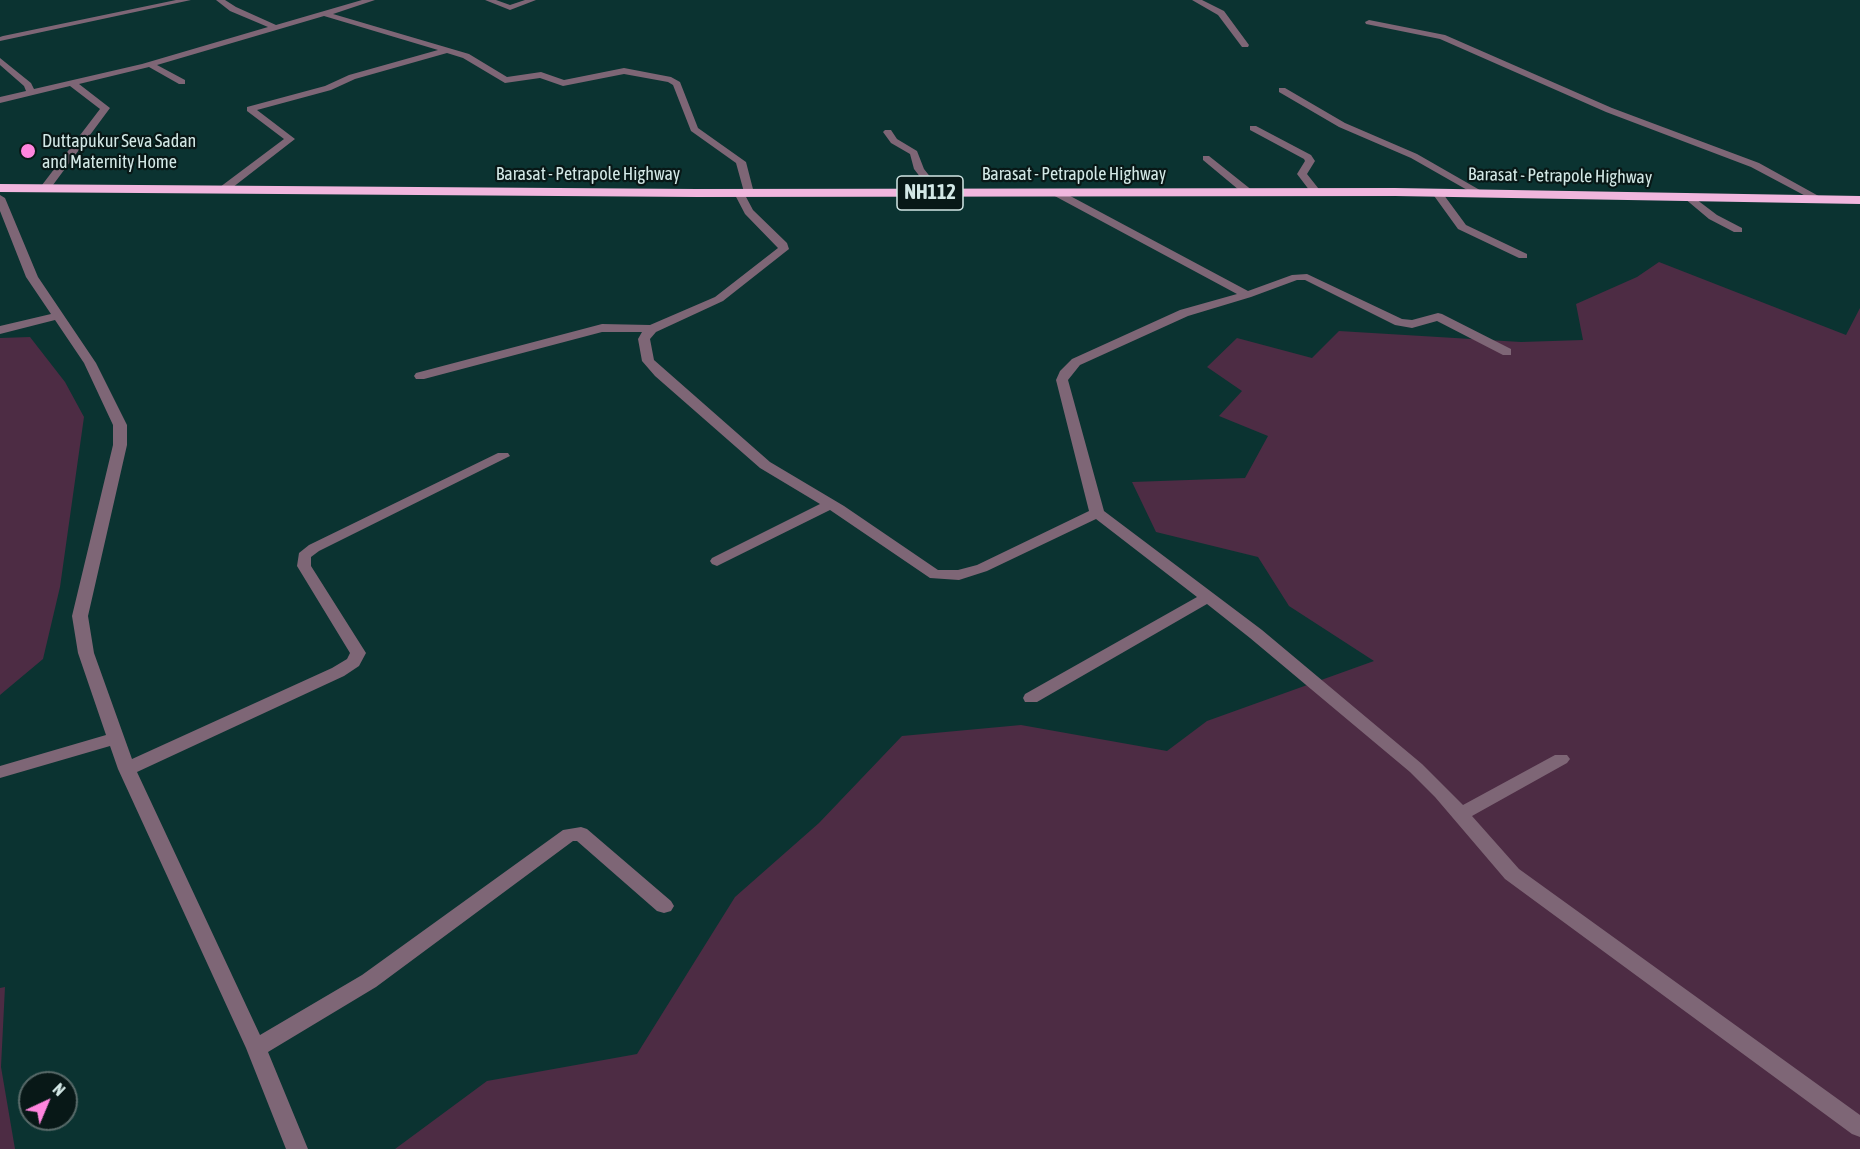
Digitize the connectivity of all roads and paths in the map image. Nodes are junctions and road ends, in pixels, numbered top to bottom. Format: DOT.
graph roads {
  1 [pos="187,0"];
  2 [pos="220,0"];
  3 [pos="371,0"];
  4 [pos="489,0"];
  5 [pos="532,0"];
  6 [pos="1196,0"];
  7 [pos="353,2"];
  8 [pos="322,13"];
  9 [pos="1370,22"];
  10 [pos="274,27"];
  11 [pos="1,37"];
  12 [pos="1245,45"];
  13 [pos="449,50"];
  14 [pos="0,61"];
  15 [pos="149,64"];
  16 [pos="182,82"];
  17 [pos="74,84"];
  18 [pos="1282,90"];
  19 [pos="31,93"];
  20 [pos="0,100"];
  21 [pos="1253,128"];
  22 [pos="888,132"];
  23 [pos="1206,158"];
  24 [pos="46,187"];
  25 [pos="0,188"];
  26 [pos="224,189"];
  27 [pos="1055,192"];
  28 [pos="1249,192"];
  29 [pos="744,193"];
  30 [pos="938,193"];
  31 [pos="1317,193"];
  32 [pos="1437,193"];
  33 [pos="1480,194"];
  34 [pos="1688,196"];
  35 [pos="0,198"];
  36 [pos="1819,199"];
  37 [pos="1860,200"];
  38 [pos="1738,230"];
  39 [pos="1523,256"];
  40 [pos="1247,295"];
  41 [pos="59,316"];
  42 [pos="652,329"];
  43 [pos="0,330"];
  44 [pos="1507,352"];
  45 [pos="420,376"];
  46 [pos="503,456"];
  47 [pos="830,504"];
  48 [pos="1097,513"];
  49 [pos="717,561"];
  50 [pos="1208,597"];
  51 [pos="1031,698"];
  52 [pos="116,738"];
  53 [pos="1562,759"];
  54 [pos="126,769"];
  55 [pos="0,772"];
  56 [pos="1459,815"];
  57 [pos="664,906"];
  58 [pos="256,1048"];
  59 [pos="1860,1127"];
  60 [pos="297,1149"];
  1 -- 11 [label="street"];
  2 -- 10 [label="street"];
  3 -- 7 [label="street"];
  4 -- 5 [label="street"];
  6 -- 12 [label="street"];
  7 -- 8 [label="street"];
  8 -- 10 [label="street"];
  8 -- 13 [label="street"];
  9 -- 36 [label="street"];
  10 -- 15 [label="street"];
  13 -- 26 [label="street"];
  13 -- 29 [label="street"];
  14 -- 19 [label="street"];
  15 -- 16 [label="street"];
  15 -- 17 [label="street"];
  17 -- 19 [label="street"];
  17 -- 24 [label="street"];
  18 -- 33 [label="street"];
  19 -- 20 [label="street"];
  21 -- 31 [label="street"];
  22 -- 30 [label="street"];
  23 -- 28 [label="street"];
  24 -- 25 [label="highway, Barasat - Petrapole Highway / NH112"];
  24 -- 26 [label="highway, Barasat - Petrapole Highway / NH112"];
  26 -- 29 [label="highway, Barasat - Petrapole Highway / NH112"];
  27 -- 28 [label="highway, Barasat - Petrapole Highway / NH112"];
  27 -- 30 [label="highway, Barasat - Petrapole Highway / NH112"];
  27 -- 40 [label="street"];
  28 -- 31 [label="highway, Barasat - Petrapole Highway / NH112"];
  29 -- 30 [label="highway, Barasat - Petrapole Highway / NH112"];
  29 -- 42 [label="street"];
  31 -- 32 [label="highway, Barasat - Petrapole Highway / NH112"];
  32 -- 33 [label="highway, Barasat - Petrapole Highway / NH112"];
  32 -- 39 [label="street"];
  33 -- 34 [label="highway, Barasat - Petrapole Highway / NH112"];
  34 -- 36 [label="highway, Barasat - Petrapole Highway / NH112"];
  34 -- 38 [label="street"];
  35 -- 41 [label="street"];
  36 -- 37 [label="highway, Barasat - Petrapole Highway / NH112"];
  40 -- 44 [label="street"];
  40 -- 48 [label="street"];
  41 -- 43 [label="street"];
  41 -- 52 [label="street"];
  42 -- 45 [label="street"];
  42 -- 47 [label="street"];
  46 -- 54 [label="street"];
  47 -- 48 [label="street"];
  47 -- 49 [label="street"];
  48 -- 50 [label="street"];
  50 -- 51 [label="street"];
  50 -- 56 [label="street"];
  52 -- 54 [label="street"];
  52 -- 55 [label="street"];
  53 -- 56 [label="street"];
  54 -- 58 [label="street"];
  56 -- 59 [label="street"];
  57 -- 58 [label="street"];
  58 -- 60 [label="street"];
}
